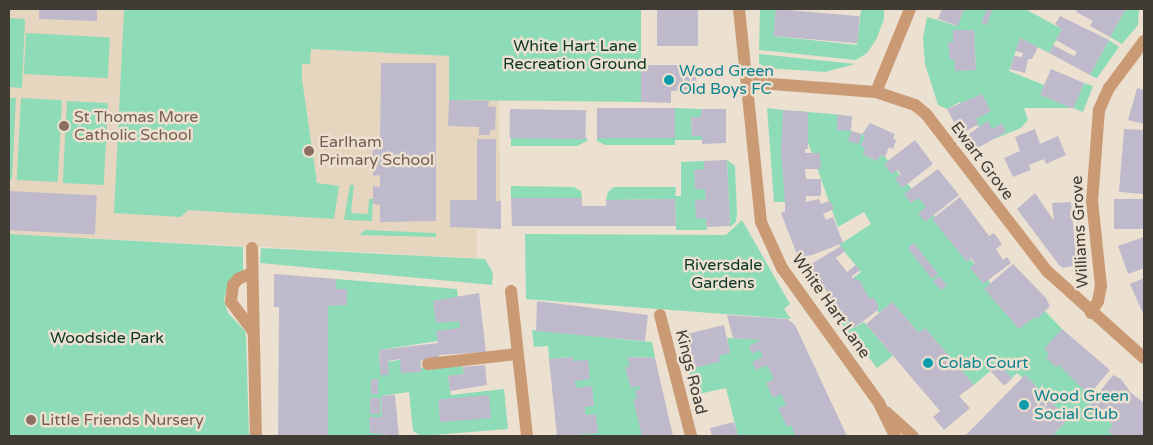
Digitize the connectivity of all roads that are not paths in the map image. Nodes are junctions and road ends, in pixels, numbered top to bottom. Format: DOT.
graph roads {
  1 [pos="739,9"];
  2 [pos="910,9"];
  3 [pos="1144,41"];
  4 [pos="747,82"];
  5 [pos="876,92"];
  6 [pos="252,248"];
  7 [pos="252,274"];
  8 [pos="511,291"];
  9 [pos="1091,312"];
  10 [pos="660,315"];
  11 [pos="253,331"];
  12 [pos="517,354"];
  13 [pos="1144,358"];
  14 [pos="428,364"];
  15 [pos="882,409"];
  16 [pos="256,436"];
  17 [pos="527,436"];
  18 [pos="691,436"];
  19 [pos="894,436"];
  20 [pos="913,436"];
  1 -- 4 [label="street, White Hart Lane"];
  2 -- 5 [label="street"];
  3 -- 9 [label="street, Williams Grove"];
  4 -- 5 [label="street, Ewart Grove"];
  4 -- 15 [label="street, White Hart Lane"];
  5 -- 9 [label="street, Ewart Grove"];
  6 -- 7 [label="street"];
  7 -- 11 [label="street"];
  7 -- 11 [label="street"];
  8 -- 12 [label="street"];
  9 -- 13 [label="street, Ewart Grove"];
  10 -- 18 [label="street, Kings Road"];
  11 -- 16 [label="street"];
  12 -- 14 [label="street"];
  12 -- 17 [label="street"];
  15 -- 19 [label="street, White Hart Lane"];
  15 -- 20 [label="street"];
}
